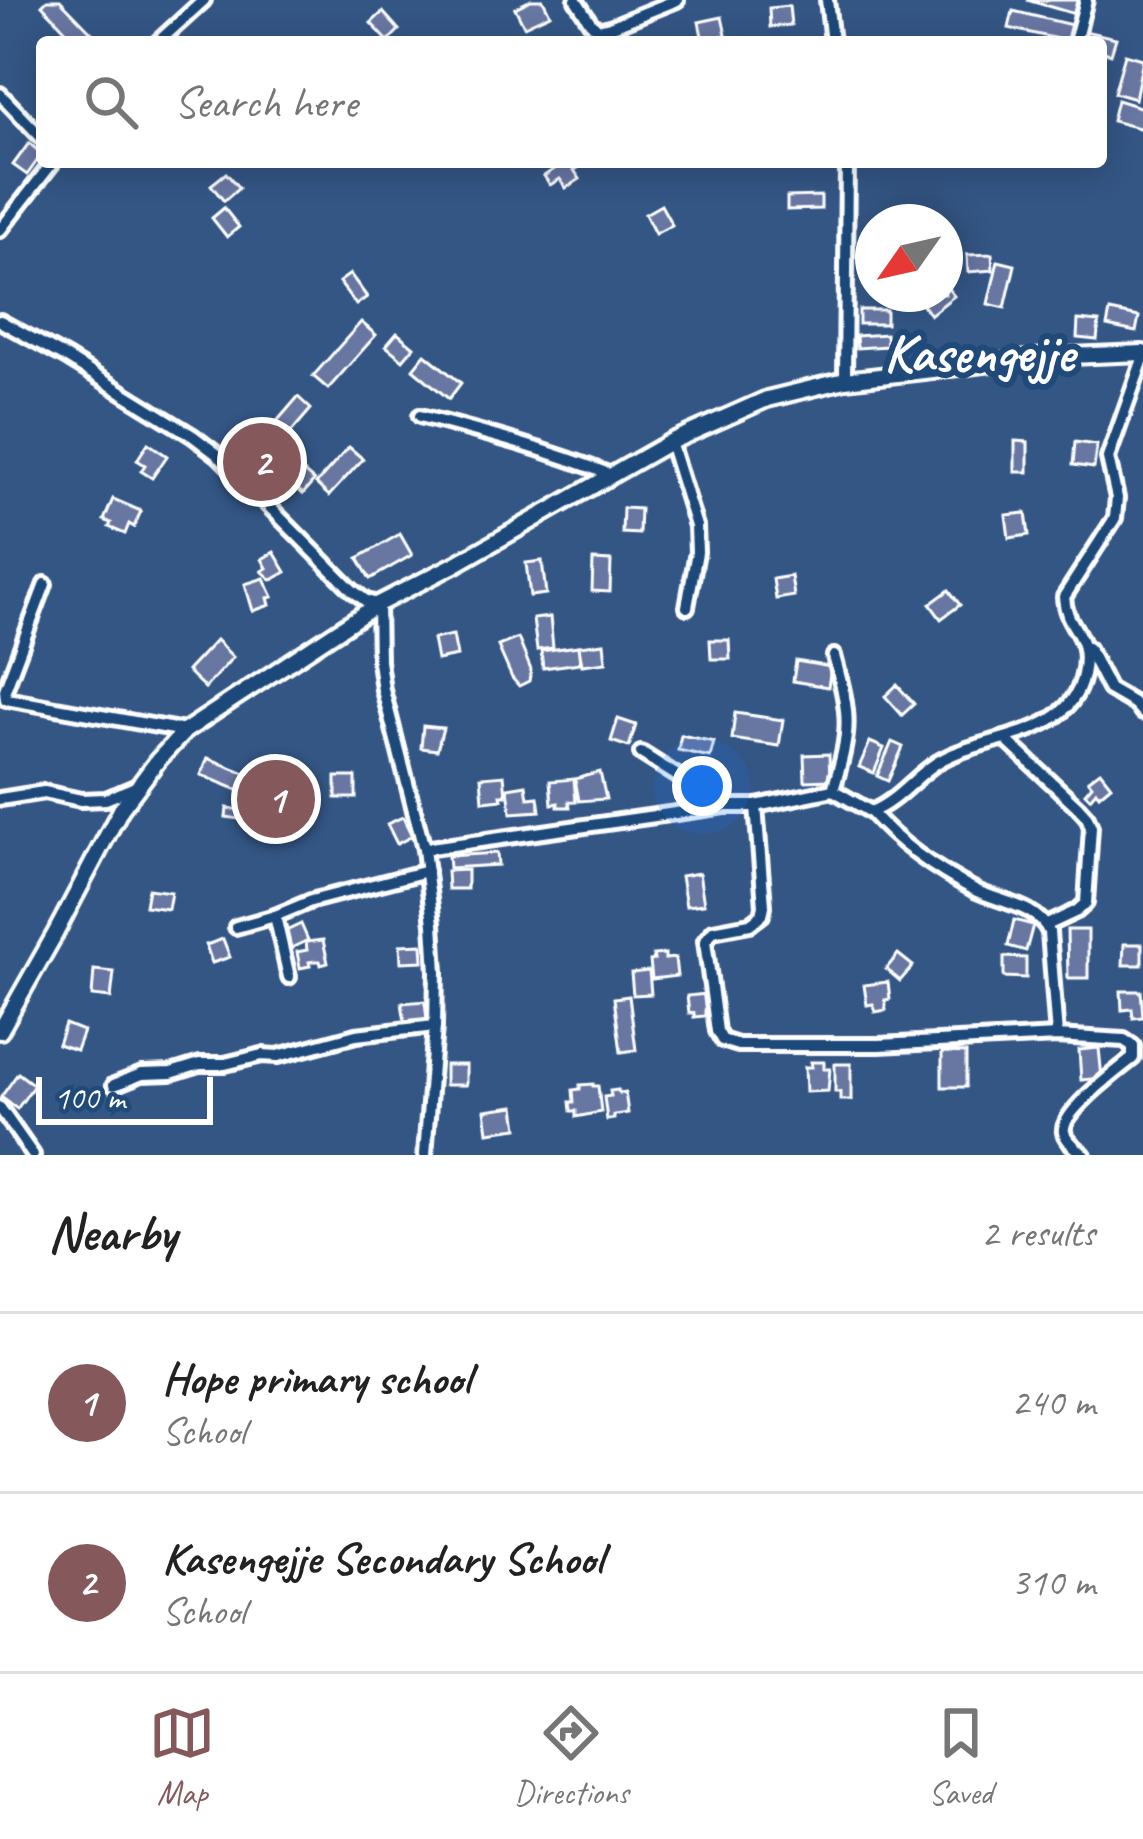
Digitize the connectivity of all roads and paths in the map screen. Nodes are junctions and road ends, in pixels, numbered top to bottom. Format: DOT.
graph roads {
  1 [pos="204,0"];
  2 [pos="576,0"];
  3 [pos="677,0"];
  4 [pos="827,0"];
  5 [pos="1086,0"];
  6 [pos="165,36"];
  7 [pos="831,36"];
  8 [pos="1077,36"];
  9 [pos="0,94"];
  10 [pos="36,132"];
  11 [pos="48,168"];
  12 [pos="847,168"];
  13 [pos="0,230"];
  14 [pos="0,321"];
  15 [pos="1143,356"];
  16 [pos="845,380"];
  17 [pos="420,416"];
  18 [pos="670,442"];
  19 [pos="611,475"];
  20 [pos="45,584"];
  21 [pos="378,604"];
  22 [pos="687,607"];
  23 [pos="1086,645"];
  24 [pos="834,656"];
  25 [pos="1143,713"];
  26 [pos="185,731"];
  27 [pos="1005,739"];
  28 [pos="641,753"];
  29 [pos="138,786"];
  30 [pos="833,790"];
  31 [pos="0,799"];
  32 [pos="724,806"];
  33 [pos="756,806"];
  34 [pos="872,812"];
  35 [pos="424,849"];
  36 [pos="428,871"];
  37 [pos="274,916"];
  38 [pos="1047,925"];
  39 [pos="236,927"];
  40 [pos="290,977"];
  41 [pos="435,1026"];
  42 [pos="0,1031"];
  43 [pos="1057,1036"];
  44 [pos="1138,1051"];
  45 [pos="114,1085"];
  46 [pos="0,1108"];
  47 [pos="423,1153"];
  48 [pos="33,1155"];
  49 [pos="1084,1155"];
  1 -- 6 [label="street"];
  2 -- 3 [label="street"];
  4 -- 7 [label="street"];
  5 -- 8 [label="street"];
  9 -- 10 [label="street"];
  11 -- 13 [label="street"];
  12 -- 16 [label="street"];
  14 -- 21 [label="street"];
  15 -- 16 [label="street"];
  15 -- 23 [label="street"];
  16 -- 18 [label="street"];
  17 -- 19 [label="street"];
  18 -- 19 [label="street"];
  18 -- 22 [label="street"];
  19 -- 21 [label="street"];
  20 -- 26 [label="street"];
  21 -- 26 [label="street"];
  21 -- 35 [label="street"];
  23 -- 25 [label="street"];
  23 -- 27 [label="street"];
  24 -- 30 [label="street"];
  26 -- 29 [label="street"];
  27 -- 34 [label="street"];
  27 -- 38 [label="street"];
  28 -- 32 [label="street"];
  29 -- 31 [label="street"];
  29 -- 42 [label="street"];
  30 -- 33 [label="street"];
  30 -- 34 [label="street"];
  32 -- 33 [label="street"];
  32 -- 35 [label="street"];
  33 -- 43 [label="street"];
  34 -- 38 [label="street"];
  35 -- 36 [label="street"];
  36 -- 37 [label="street"];
  36 -- 41 [label="street"];
  37 -- 39 [label="street"];
  37 -- 40 [label="street"];
  38 -- 43 [label="street"];
  41 -- 45 [label="street"];
  41 -- 47 [label="street"];
  43 -- 44 [label="street"];
  44 -- 49 [label="street"];
  46 -- 48 [label="street"];
}
